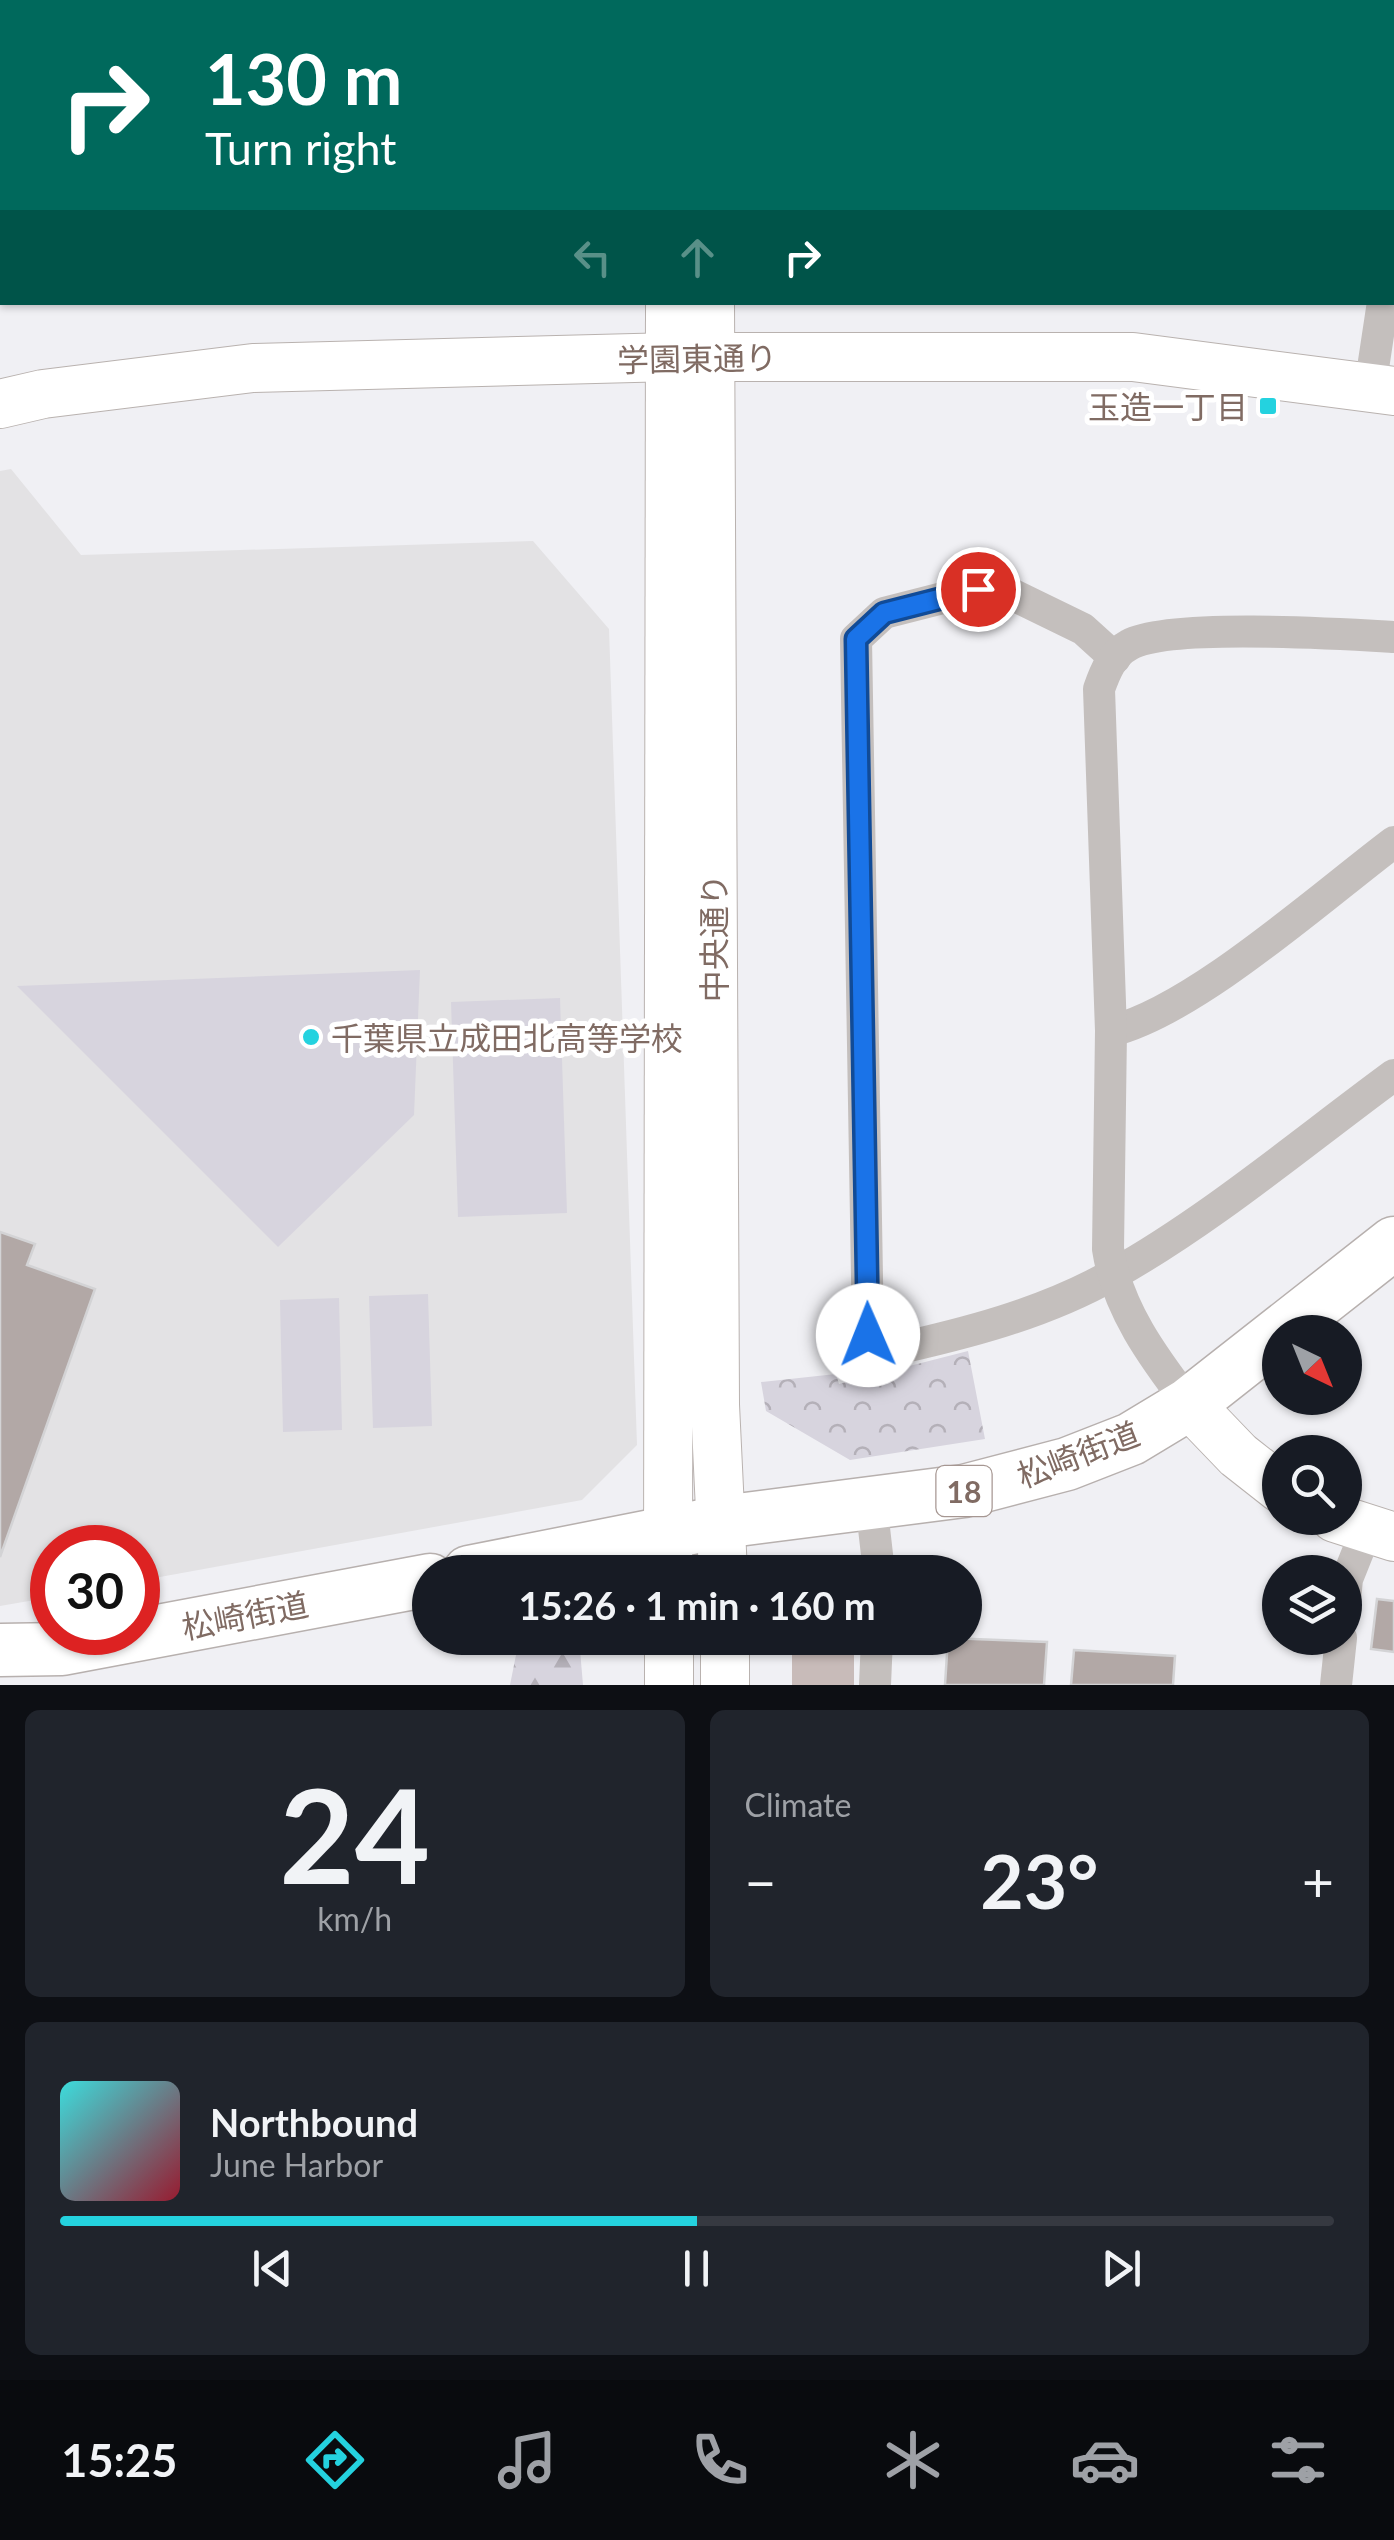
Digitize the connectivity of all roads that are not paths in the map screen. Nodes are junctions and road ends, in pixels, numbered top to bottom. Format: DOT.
graph roads {
  1 [pos="671,305"];
  2 [pos="709,305"];
  3 [pos="1383,305"];
  4 [pos="692,357"];
  5 [pos="1382,390"];
  6 [pos="0,404"];
  7 [pos="1394,637"];
  8 [pos="1115,658"];
  9 [pos="1394,842"];
  10 [pos="1110,1031"];
  11 [pos="1394,1075"];
  12 [pos="1394,1243"];
  13 [pos="1112,1275"];
  14 [pos="1189,1404"];
  15 [pos="1262,1474"];
  16 [pos="870,1502"];
  17 [pos="1365,1528"];
  18 [pos="722,1547"];
  19 [pos="668,1554"];
  20 [pos="876,1555"];
  21 [pos="1355,1555"];
  22 [pos="412,1583"];
  23 [pos="0,1650"];
  24 [pos="669,1655"];
  25 [pos="725,1655"];
  26 [pos="876,1655"];
  27 [pos="1339,1655"];
  28 [pos="670,1685"];
  29 [pos="725,1685"];
  30 [pos="875,1685"];
  31 [pos="1336,1685"];
  1 -- 4 [label="street, 中央通り"];
  2 -- 4 [label="street, 中央通り"];
  3 -- 5 [label="street"];
  4 -- 5 [label="street, 学園東通り"];
  4 -- 6 [label="street, 学園東通り"];
  4 -- 18 [label="street, 中央通り"];
  4 -- 19 [label="street, 中央通り"];
  7 -- 8 [label="street"];
  8 -- 10 [label="street"];
  8 -- 13 [label="street"];
  9 -- 10 [label="street"];
  10 -- 13 [label="street"];
  11 -- 13 [label="street"];
  12 -- 14 [label="main road, 松崎街道 / 18"];
  13 -- 14 [label="street"];
  14 -- 15 [label="street"];
  14 -- 16 [label="main road, 松崎街道 / 18"];
  16 -- 18 [label="main road, 松崎街道 / 18"];
  16 -- 20 [label="street"];
  17 -- 21 [label="street"];
  18 -- 19 [label="main road, 松崎街道 / 18"];
  22 -- 23 [label="main road, 松崎街道"];
  24 -- 28 [label="street"];
  25 -- 29 [label="street"];
  26 -- 30 [label="street"];
  27 -- 31 [label="street"];
}
